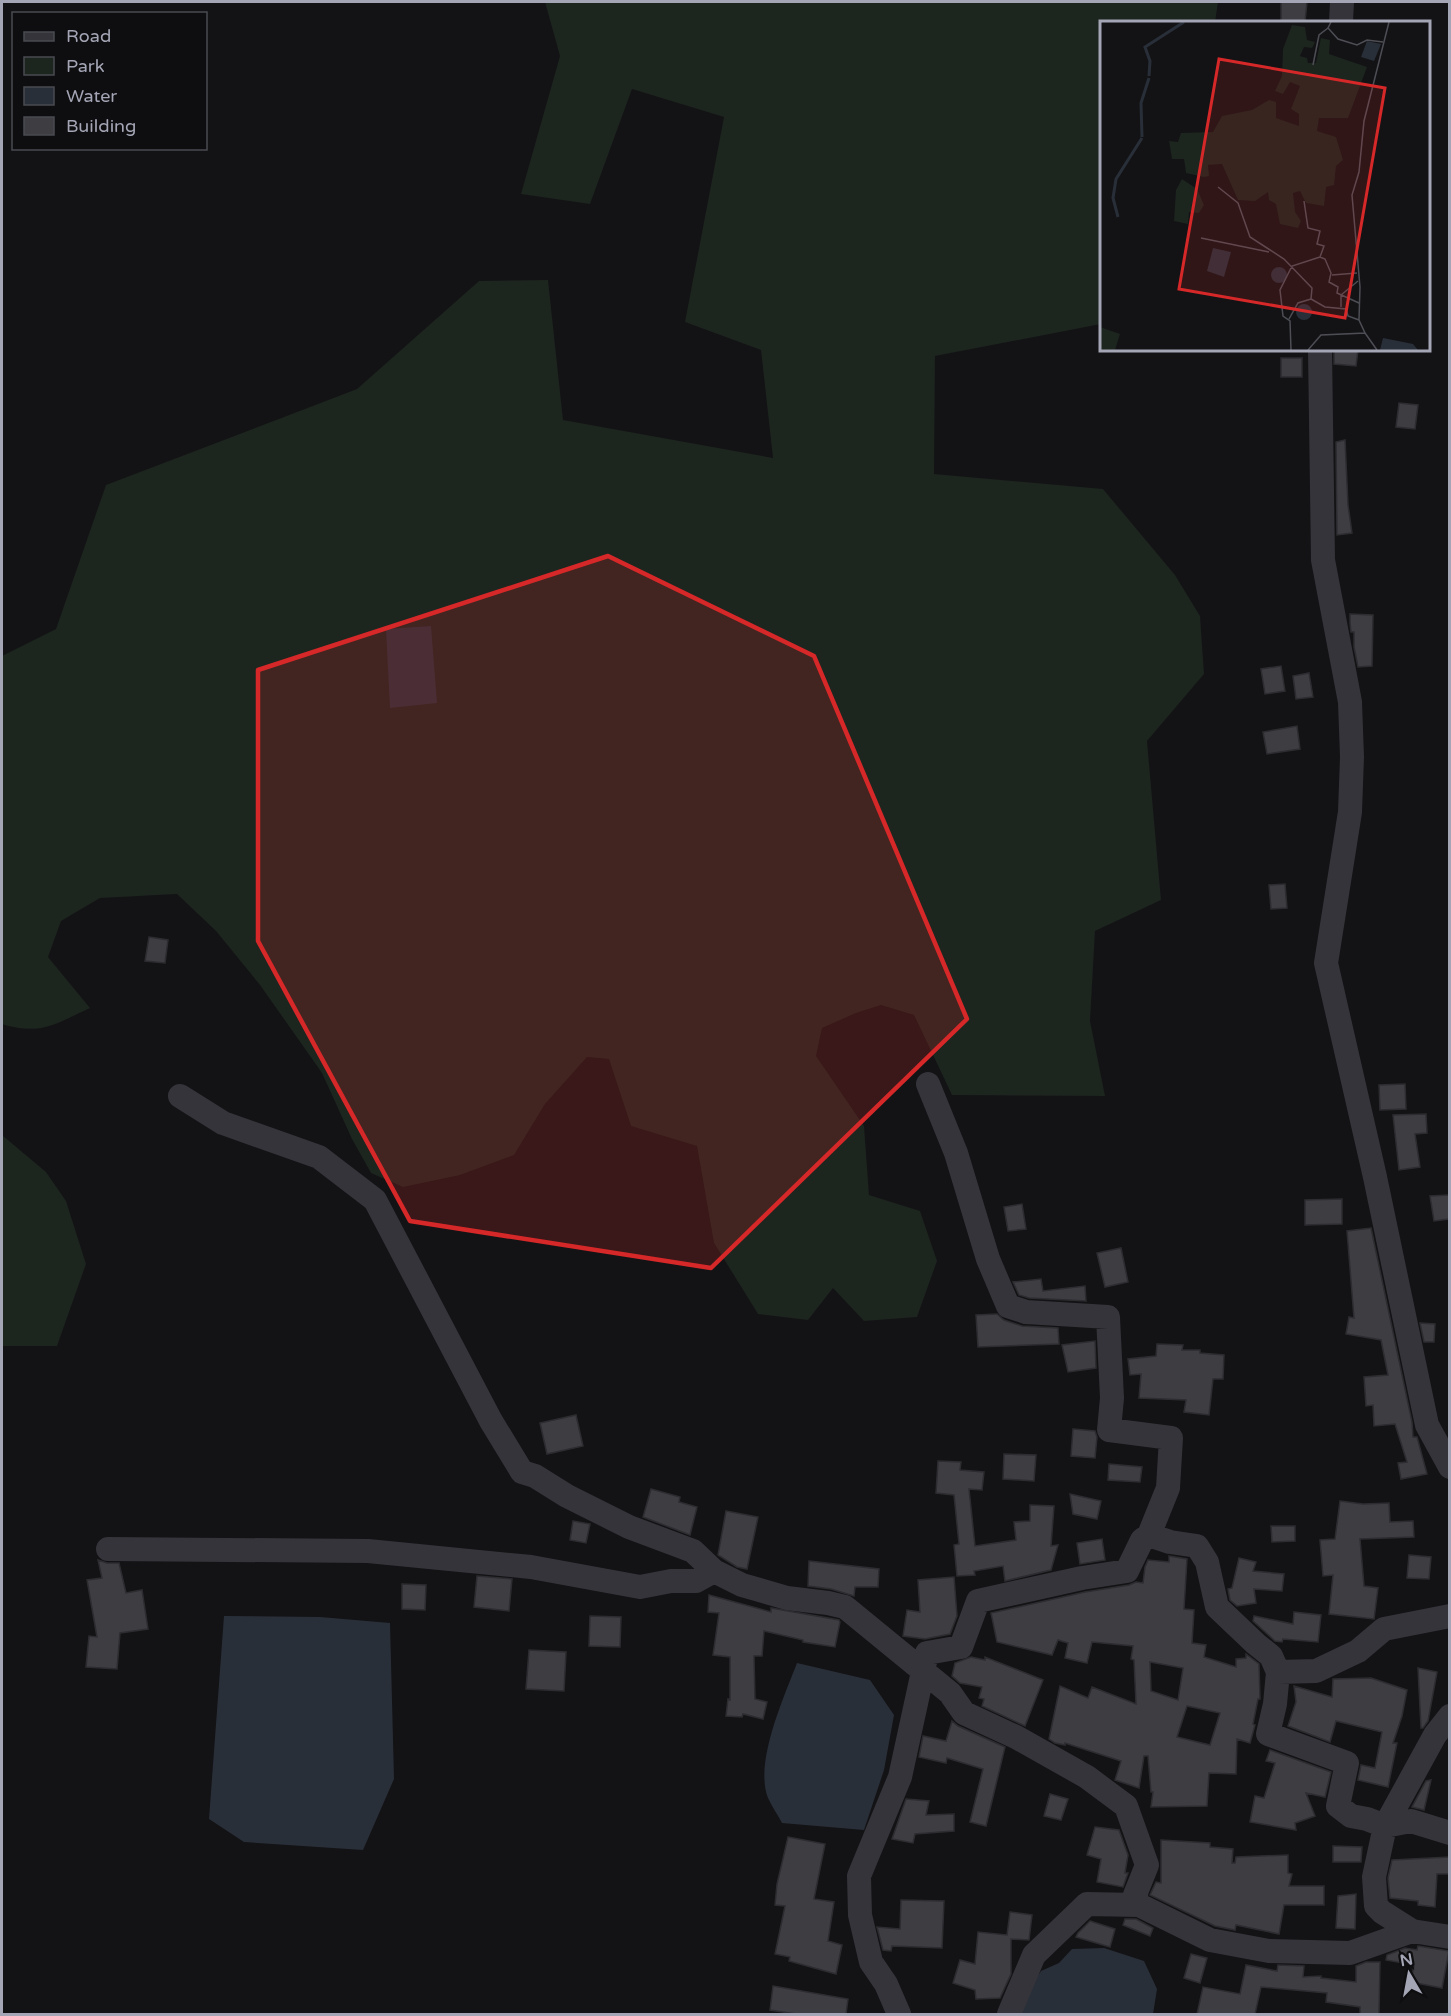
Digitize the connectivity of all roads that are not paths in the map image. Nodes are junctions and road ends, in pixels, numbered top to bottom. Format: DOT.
graph roads {
  1 [pos="1342,2"];
  2 [pos="1341,21"];
  3 [pos="1320,351"];
  4 [pos="928,1084"];
  5 [pos="180,1096"];
  6 [pos="1449,1467"];
  7 [pos="1149,1535"];
  8 [pos="108,1550"];
  9 [pos="714,1571"];
  10 [pos="1449,1616"];
  11 [pos="1278,1672"];
  12 [pos="1449,1716"];
  13 [pos="1385,1826"];
  14 [pos="1449,1833"];
  15 [pos="1139,1905"];
  16 [pos="1412,1931"];
  17 [pos="1449,1937"];
  18 [pos="899,2014"];
  19 [pos="1010,2014"];
  1 -- 2 [label="street"];
  3 -- 6 [label="street"];
  4 -- 7 [label="street"];
  5 -- 9 [label="street"];
  7 -- 11 [label="street"];
  7 -- 18 [label="street"];
  8 -- 9 [label="street"];
  9 -- 15 [label="street"];
  10 -- 11 [label="street"];
  11 -- 13 [label="street"];
  12 -- 13 [label="street"];
  13 -- 14 [label="street"];
  13 -- 16 [label="street"];
  15 -- 16 [label="street"];
  15 -- 19 [label="street"];
  16 -- 17 [label="street"];
}
